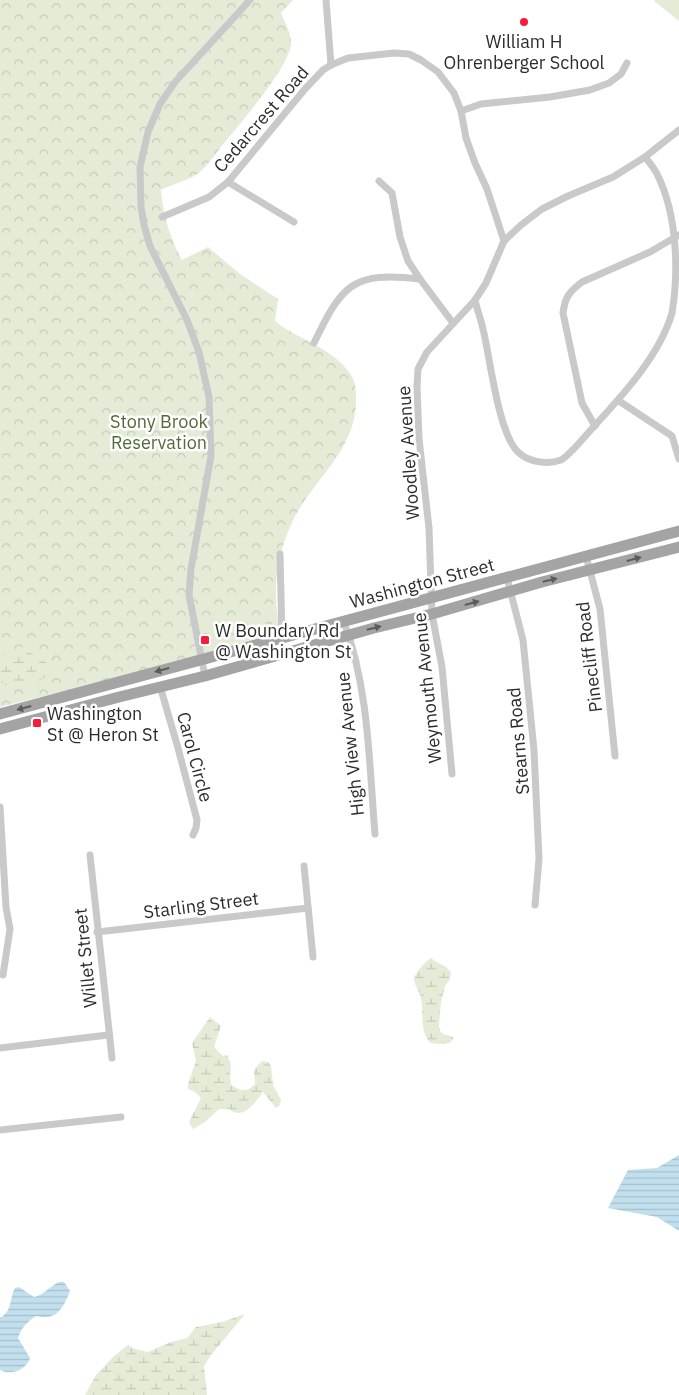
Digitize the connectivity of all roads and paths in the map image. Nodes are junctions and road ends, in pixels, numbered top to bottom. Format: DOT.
graph roads {
  1 [pos="250,0"];
  2 [pos="326,0"];
  3 [pos="627,63"];
  4 [pos="331,65"];
  5 [pos="462,111"];
  6 [pos="679,130"];
  7 [pos="645,157"];
  8 [pos="379,181"];
  9 [pos="228,182"];
  10 [pos="162,217"];
  11 [pos="294,222"];
  12 [pos="677,236"];
  13 [pos="504,241"];
  14 [pos="420,279"];
  15 [pos="474,300"];
  16 [pos="453,323"];
  17 [pos="314,343"];
  18 [pos="618,401"];
  19 [pos="595,426"];
  20 [pos="675,436"];
  21 [pos="679,459"];
  22 [pos="679,531"];
  23 [pos="679,547"];
  24 [pos="280,554"];
  25 [pos="586,556"];
  26 [pos="590,571"];
  27 [pos="507,578"];
  28 [pos="511,592"];
  29 [pos="433,598"];
  30 [pos="432,614"];
  31 [pos="344,622"];
  32 [pos="348,634"];
  33 [pos="282,638"];
  34 [pos="202,659"];
  35 [pos="205,676"];
  36 [pos="160,686"];
  37 [pos="0,714"];
  38 [pos="0,729"];
  39 [pos="615,756"];
  40 [pos="452,774"];
  41 [pos="0,807"];
  42 [pos="375,834"];
  43 [pos="193,835"];
  44 [pos="90,855"];
  45 [pos="304,866"];
  46 [pos="535,905"];
  47 [pos="308,908"];
  48 [pos="97,932"];
  49 [pos="314,957"];
  50 [pos="3,975"];
  51 [pos="108,1035"];
  52 [pos="0,1048"];
  53 [pos="112,1058"];
  54 [pos="121,1117"];
  55 [pos="0,1130"];
  1 -- 34 [label="street"];
  2 -- 4 [label="street"];
  3 -- 5 [label="street"];
  4 -- 5 [label="street, Cedarcrest Road"];
  4 -- 9 [label="street, Cedarcrest Road"];
  5 -- 13 [label="street, Cedarcrest Road"];
  6 -- 7 [label="street, Woodley Avenue"];
  7 -- 12 [label="street"];
  7 -- 13 [label="street, Woodley Avenue"];
  8 -- 14 [label="street"];
  9 -- 10 [label="street, Cedarcrest Road"];
  9 -- 11 [label="street"];
  12 -- 18 [label="street"];
  12 -- 19 [label="street"];
  13 -- 15 [label="street, Woodley Avenue"];
  14 -- 16 [label="street"];
  14 -- 17 [label="street"];
  15 -- 16 [label="street, Woodley Avenue"];
  15 -- 19 [label="street"];
  16 -- 29 [label="street, Woodley Avenue"];
  18 -- 19 [label="street"];
  18 -- 20 [label="street"];
  20 -- 21 [label="street"];
  22 -- 25 [label="main road, Washington Street"];
  26 -- 23 [label="main road, Washington Street, one-way"];
  24 -- 33 [label="street"];
  25 -- 26 [label="street, Pinecliff Road"];
  25 -- 27 [label="main road, Washington Street"];
  28 -- 26 [label="main road, Washington Street, one-way"];
  26 -- 39 [label="street, Pinecliff Road"];
  27 -- 28 [label="street, Stearns Road"];
  27 -- 29 [label="main road, Washington Street"];
  30 -- 28 [label="main road, Washington Street, one-way"];
  28 -- 46 [label="street, Stearns Road"];
  29 -- 30 [label="street, Weymouth Avenue"];
  29 -- 31 [label="main road, Washington Street"];
  32 -- 30 [label="main road, Washington Street, one-way"];
  30 -- 40 [label="street, Weymouth Avenue"];
  31 -- 32 [label="street, High View Avenue"];
  31 -- 33 [label="main road, Washington Street"];
  32 -- 35 [label="main road, Washington Street"];
  32 -- 42 [label="street, High View Avenue"];
  33 -- 34 [label="main road, Washington Street"];
  34 -- 35 [label="street"];
  34 -- 37 [label="main road, Washington Street, one-way"];
  35 -- 36 [label="main road, Washington Street"];
  36 -- 38 [label="main road, Washington Street"];
  36 -- 43 [label="street, Carol Circle"];
  41 -- 50 [label="street"];
  44 -- 48 [label="street, Willet Street"];
  45 -- 47 [label="street"];
  47 -- 48 [label="street, Starling Street"];
  47 -- 49 [label="street"];
  48 -- 51 [label="street, Willet Street"];
  51 -- 52 [label="street"];
  51 -- 53 [label="street, Willet Street"];
  54 -- 55 [label="street"];
}
